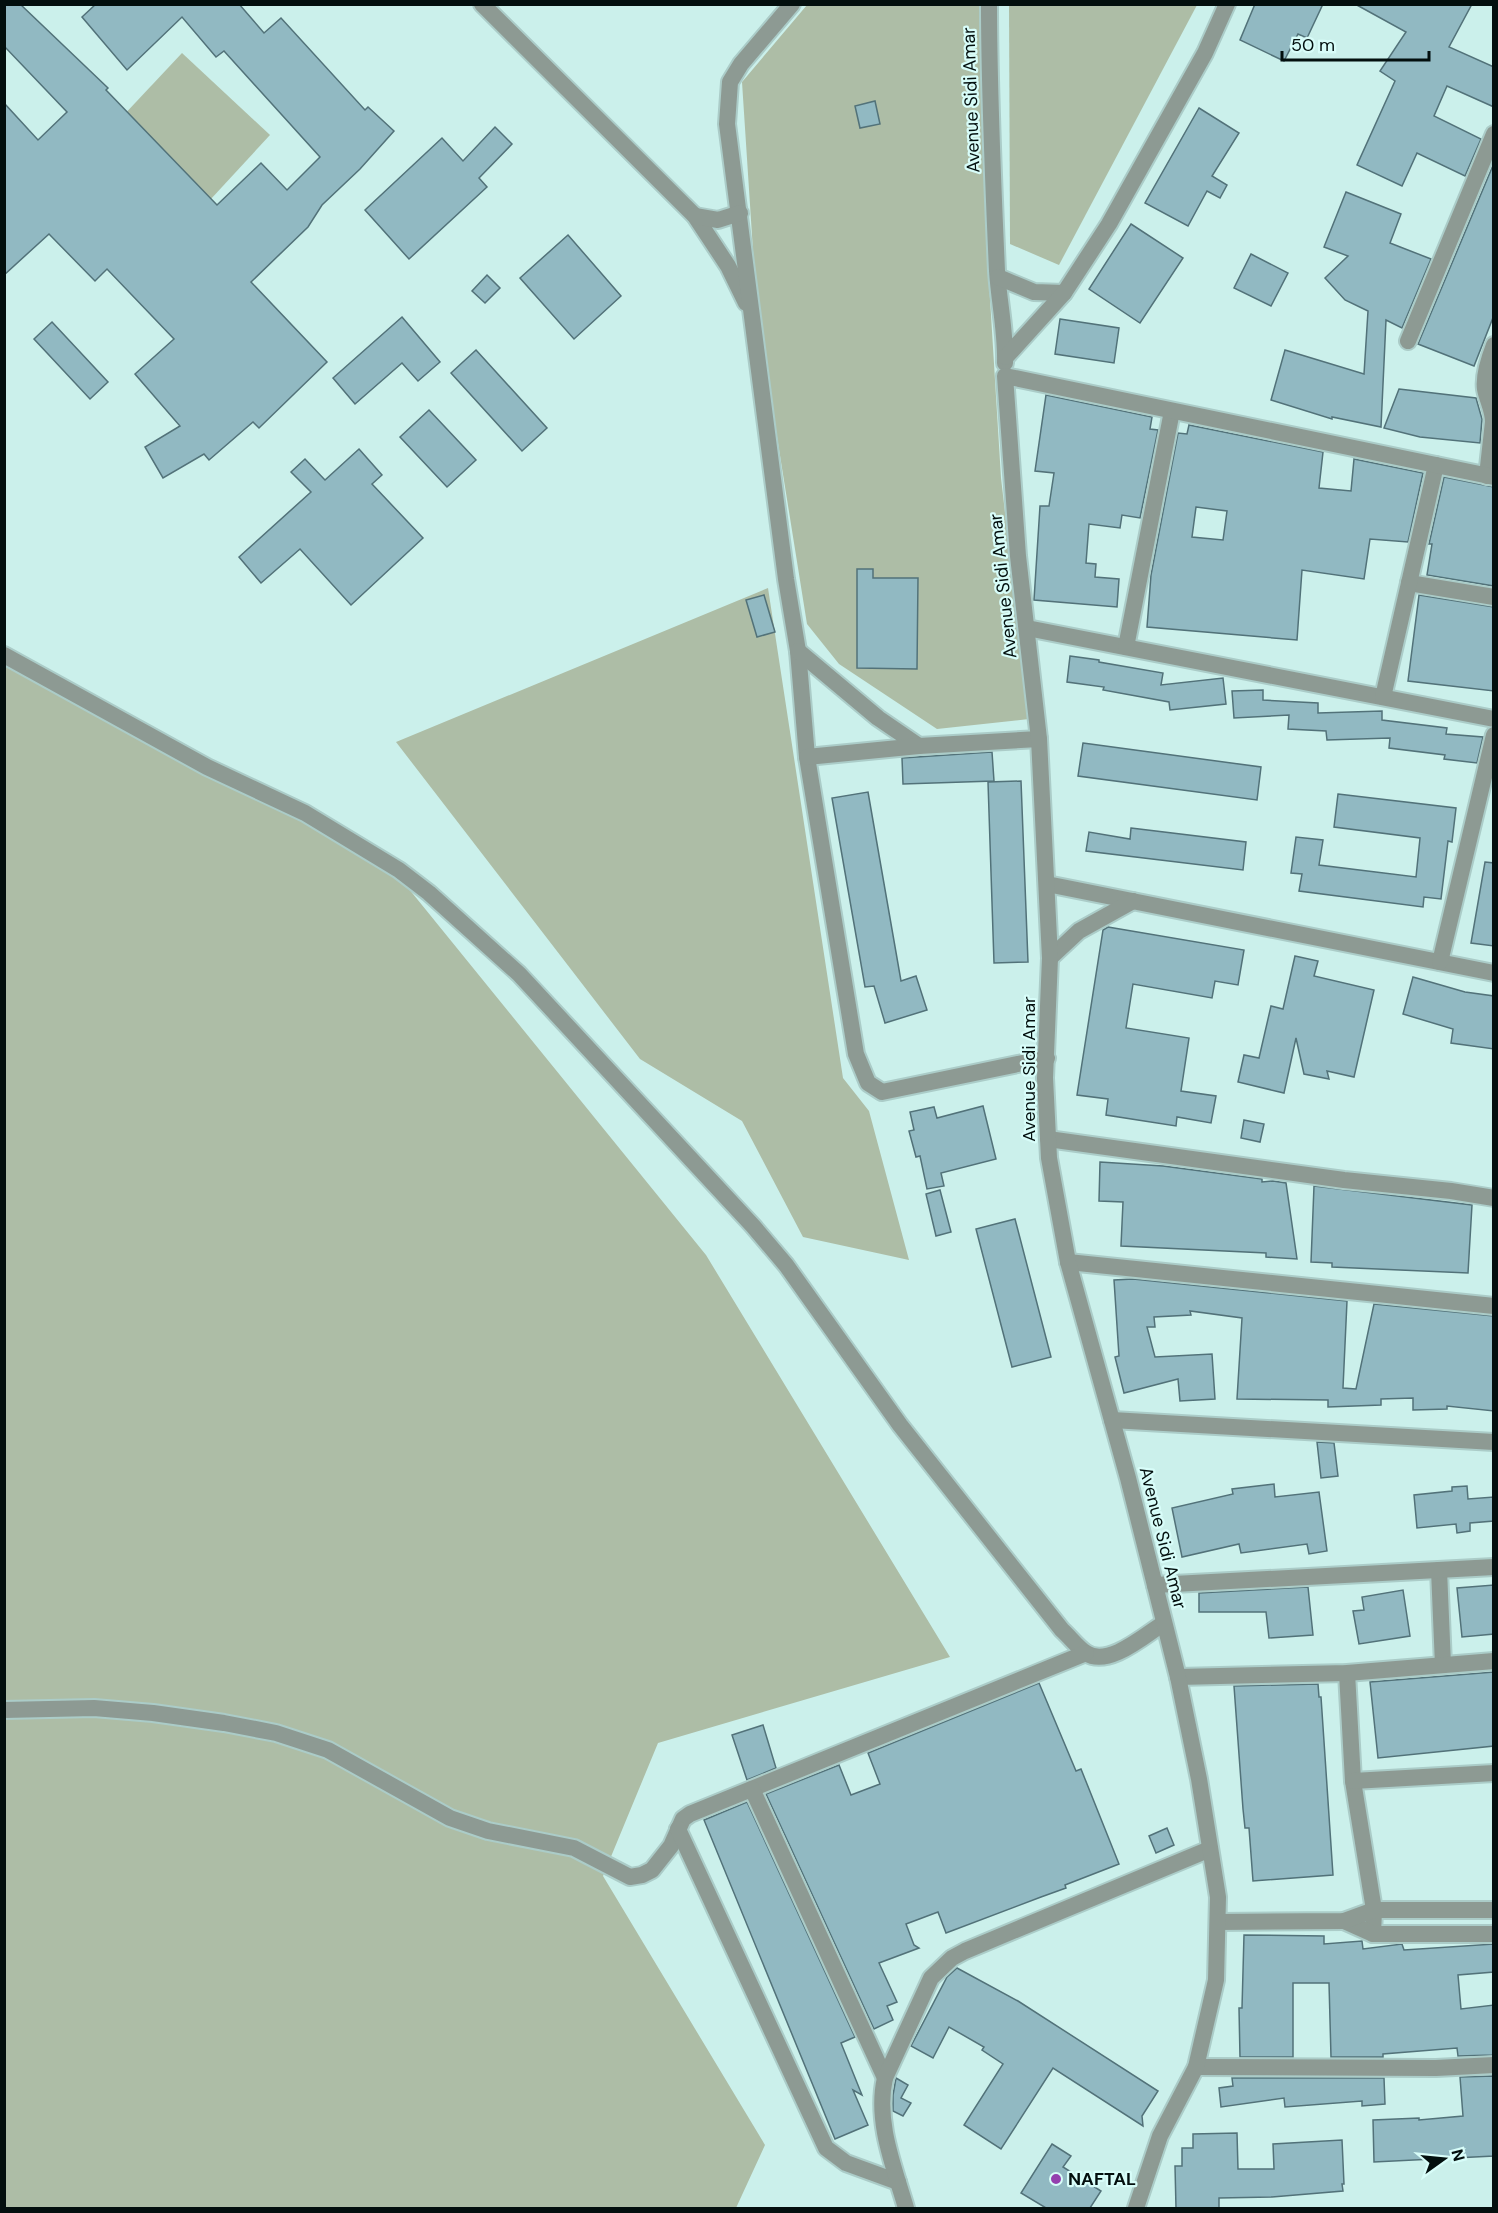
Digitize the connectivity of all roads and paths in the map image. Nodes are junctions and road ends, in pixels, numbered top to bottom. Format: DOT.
graph roads {
  1 [pos="482,4"];
  2 [pos="792,4"];
  3 [pos="989,4"];
  4 [pos="1227,4"];
  5 [pos="1494,134"];
  6 [pos="740,213"];
  7 [pos="696,216"];
  8 [pos="998,277"];
  9 [pos="1064,293"];
  10 [pos="753,319"];
  11 [pos="1408,341"];
  12 [pos="1494,345"];
  13 [pos="1005,357"];
  14 [pos="1005,376"];
  15 [pos="1172,411"];
  16 [pos="1436,465"];
  17 [pos="1490,477"];
  18 [pos="1409,583"];
  19 [pos="1494,597"];
  20 [pos="1027,628"];
  21 [pos="1126,647"];
  22 [pos="798,651"];
  23 [pos="4,655"];
  24 [pos="1383,697"];
  25 [pos="1494,719"];
  26 [pos="1494,735"];
  27 [pos="1040,739"];
  28 [pos="919,746"];
  29 [pos="807,757"];
  30 [pos="1047,884"];
  31 [pos="1133,901"];
  32 [pos="1050,958"];
  33 [pos="1440,962"];
  34 [pos="1494,973"];
  35 [pos="1047,1058"];
  36 [pos="1048,1139"];
  37 [pos="1494,1198"];
  38 [pos="1068,1262"];
  39 [pos="1494,1306"];
  40 [pos="1112,1420"];
  41 [pos="1494,1442"];
  42 [pos="1494,1567"];
  43 [pos="1439,1570"];
  44 [pos="1155,1585"];
  45 [pos="1164,1623"];
  46 [pos="1086,1653"];
  47 [pos="1494,1660"];
  48 [pos="1443,1665"];
  49 [pos="1347,1672"];
  50 [pos="1178,1677"];
  51 [pos="4,1710"];
  52 [pos="1494,1773"];
  53 [pos="1353,1781"];
  54 [pos="752,1789"];
  55 [pos="678,1829"];
  56 [pos="1210,1849"];
  57 [pos="1374,1910"];
  58 [pos="1494,1910"];
  59 [pos="1344,1921"];
  60 [pos="1218,1922"];
  61 [pos="1374,1934"];
  62 [pos="1494,1934"];
  63 [pos="1494,2065"];
  64 [pos="1196,2067"];
  65 [pos="885,2078"];
  66 [pos="898,2182"];
  67 [pos="906,2208"];
  68 [pos="1136,2208"];
  1 -- 7 [label="street"];
  2 -- 6 [label="street"];
  3 -- 8 [label="street, Avenue Sidi Amar"];
  4 -- 9 [label="street"];
  5 -- 11 [label="street"];
  6 -- 7 [label="street"];
  6 -- 10 [label="street"];
  7 -- 10 [label="street"];
  8 -- 9 [label="street"];
  8 -- 13 [label="street, Avenue Sidi Amar"];
  9 -- 13 [label="street"];
  10 -- 22 [label="street"];
  12 -- 17 [label="street"];
  13 -- 14 [label="street, Avenue Sidi Amar"];
  14 -- 15 [label="street"];
  14 -- 20 [label="street, Avenue Sidi Amar"];
  15 -- 16 [label="street"];
  15 -- 21 [label="street"];
  16 -- 17 [label="street"];
  16 -- 18 [label="street"];
  18 -- 19 [label="street"];
  18 -- 24 [label="street"];
  20 -- 21 [label="street"];
  20 -- 27 [label="street, Avenue Sidi Amar"];
  21 -- 24 [label="street"];
  22 -- 28 [label="street"];
  22 -- 29 [label="street"];
  23 -- 46 [label="street"];
  24 -- 25 [label="street"];
  26 -- 33 [label="street"];
  27 -- 28 [label="street"];
  27 -- 30 [label="street, Avenue Sidi Amar"];
  28 -- 29 [label="street"];
  29 -- 35 [label="street"];
  30 -- 31 [label="street"];
  30 -- 32 [label="street, Avenue Sidi Amar"];
  31 -- 32 [label="street"];
  31 -- 33 [label="street"];
  32 -- 35 [label="street, Avenue Sidi Amar"];
  33 -- 34 [label="street"];
  35 -- 36 [label="street, Avenue Sidi Amar"];
  36 -- 37 [label="street"];
  36 -- 38 [label="street, Avenue Sidi Amar"];
  38 -- 39 [label="street"];
  38 -- 40 [label="street, Avenue Sidi Amar"];
  40 -- 41 [label="street"];
  40 -- 44 [label="street, Avenue Sidi Amar"];
  42 -- 43 [label="street"];
  43 -- 44 [label="street"];
  43 -- 48 [label="street"];
  44 -- 45 [label="street, Avenue Sidi Amar"];
  45 -- 46 [label="street"];
  45 -- 50 [label="street, Avenue Sidi Amar"];
  46 -- 54 [label="street"];
  47 -- 48 [label="street"];
  48 -- 49 [label="street"];
  49 -- 50 [label="street"];
  49 -- 53 [label="street"];
  50 -- 56 [label="street, Avenue Sidi Amar"];
  51 -- 55 [label="street"];
  52 -- 53 [label="street"];
  53 -- 57 [label="street"];
  54 -- 55 [label="street"];
  54 -- 65 [label="street"];
  55 -- 66 [label="street"];
  56 -- 60 [label="street, Avenue Sidi Amar"];
  56 -- 65 [label="street"];
  57 -- 58 [label="street"];
  57 -- 59 [label="street"];
  57 -- 61 [label="street"];
  59 -- 60 [label="street"];
  59 -- 61 [label="street"];
  60 -- 64 [label="street, Avenue Sidi Amar"];
  61 -- 62 [label="street"];
  63 -- 64 [label="street"];
  64 -- 68 [label="street, Avenue Sidi Amar"];
  65 -- 66 [label="street"];
  66 -- 67 [label="street"];
}
